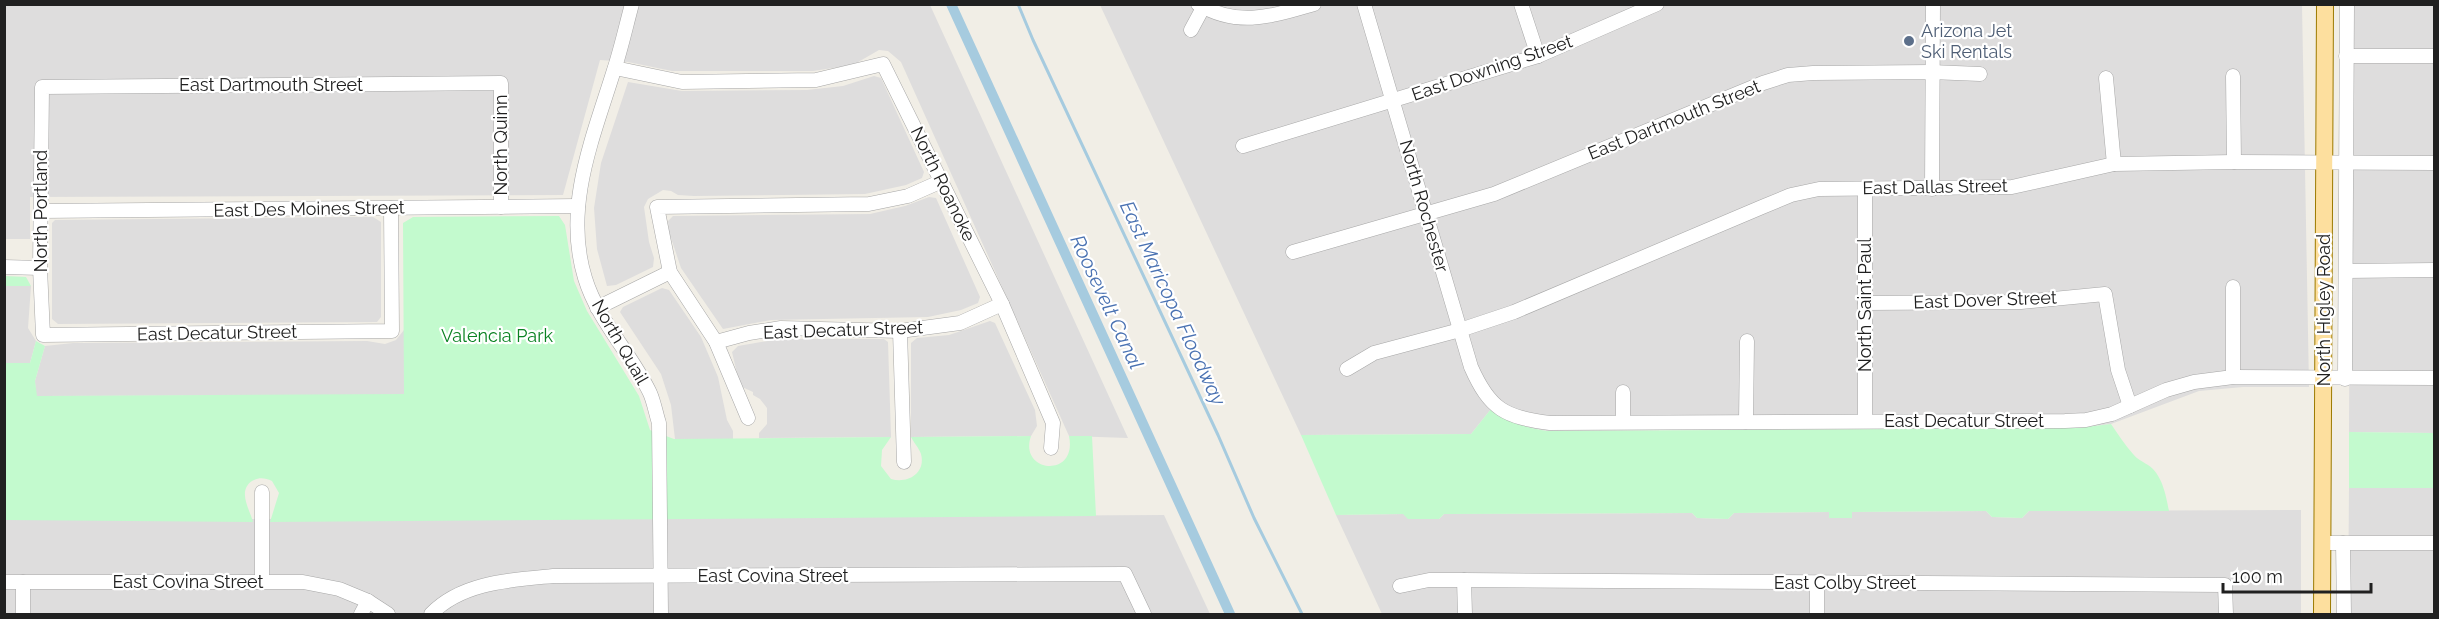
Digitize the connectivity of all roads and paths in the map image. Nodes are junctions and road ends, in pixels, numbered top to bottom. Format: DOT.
graph roads {
  1 [pos="632,4"];
  2 [pos="1314,4"];
  3 [pos="1364,4"];
  4 [pos="1521,4"];
  5 [pos="1933,4"];
  6 [pos="2325,4"];
  7 [pos="2347,4"];
  8 [pos="1655,5"];
  9 [pos="1202,6"];
  10 [pos="1191,30"];
  11 [pos="1538,56"];
  12 [pos="2346,56"];
  13 [pos="2434,56"];
  14 [pos="615,68"];
  15 [pos="1931,72"];
  16 [pos="1980,74"];
  17 [pos="2233,76"];
  18 [pos="2106,78"];
  19 [pos="501,83"];
  20 [pos="42,87"];
  21 [pos="1393,102"];
  22 [pos="1243,146"];
  23 [pos="2234,162"];
  24 [pos="2325,163"];
  25 [pos="2346,163"];
  26 [pos="2434,163"];
  27 [pos="2114,164"];
  28 [pos="942,181"];
  29 [pos="1865,188"];
  30 [pos="1932,189"];
  31 [pos="578,206"];
  32 [pos="501,207"];
  33 [pos="391,208"];
  34 [pos="40,211"];
  35 [pos="1427,214"];
  36 [pos="1293,252"];
  37 [pos="4,267"];
  38 [pos="40,268"];
  39 [pos="2434,270"];
  40 [pos="2346,271"];
  41 [pos="670,272"];
  42 [pos="2233,287"];
  43 [pos="1865,303"];
  44 [pos="1002,304"];
  45 [pos="597,308"];
  46 [pos="1460,330"];
  47 [pos="900,331"];
  48 [pos="43,335"];
  49 [pos="1747,341"];
  50 [pos="716,342"];
  51 [pos="1347,369"];
  52 [pos="2233,377"];
  53 [pos="2434,378"];
  54 [pos="2324,379"];
  55 [pos="2345,379"];
  56 [pos="1623,392"];
  57 [pos="1492,403"];
  58 [pos="2130,406"];
  59 [pos="748,418"];
  60 [pos="1623,422"];
  61 [pos="1746,422"];
  62 [pos="1865,422"];
  63 [pos="1051,448"];
  64 [pos="904,462"];
  65 [pos="262,492"];
  66 [pos="2323,543"];
  67 [pos="2343,543"];
  68 [pos="2434,543"];
  69 [pos="660,576"];
  70 [pos="1464,580"];
  71 [pos="262,581"];
  72 [pos="4,582"];
  73 [pos="23,582"];
  74 [pos="1817,584"];
  75 [pos="1400,586"];
  76 [pos="368,601"];
  77 [pos="23,615"];
  78 [pos="361,615"];
  79 [pos="388,615"];
  80 [pos="432,615"];
  81 [pos="661,615"];
  82 [pos="1144,615"];
  83 [pos="1466,615"];
  84 [pos="1817,615"];
  85 [pos="2226,615"];
  86 [pos="2322,615"];
  87 [pos="2343,615"];
  1 -- 14 [label="street, North Quail"];
  2 -- 9 [label="street"];
  3 -- 21 [label="street, North Rochester"];
  4 -- 11 [label="street"];
  5 -- 15 [label="street"];
  6 -- 24 [label="main road, North Higley Road"];
  7 -- 12 [label="street, North Higley Road"];
  8 -- 11 [label="street, East Downing Street"];
  9 -- 10 [label="street"];
  11 -- 21 [label="street, East Downing Street"];
  12 -- 13 [label="street"];
  12 -- 25 [label="street, North Higley Road"];
  14 -- 28 [label="street, North Roanoke"];
  14 -- 31 [label="street, North Quail"];
  15 -- 16 [label="street, East Dartmouth Street"];
  15 -- 30 [label="street"];
  15 -- 35 [label="street, East Dartmouth Street"];
  17 -- 23 [label="street"];
  18 -- 27 [label="street"];
  19 -- 20 [label="street, East Dartmouth Street"];
  19 -- 32 [label="street, North Quinn"];
  20 -- 34 [label="street, North Portland"];
  21 -- 22 [label="street, East Downing Street"];
  21 -- 35 [label="street, North Rochester"];
  23 -- 24 [label="street, East Dallas Street"];
  23 -- 27 [label="street, East Dallas Street"];
  24 -- 25 [label="street, East Dallas Street"];
  24 -- 54 [label="main road, North Higley Road"];
  25 -- 26 [label="street, East Dallas Street"];
  25 -- 40 [label="street, North Higley Road"];
  27 -- 30 [label="street, East Dallas Street"];
  28 -- 41 [label="street"];
  28 -- 44 [label="street, North Roanoke"];
  29 -- 30 [label="street, East Dallas Street"];
  29 -- 43 [label="street, North Saint Paul"];
  29 -- 46 [label="street, East Dallas Street"];
  31 -- 32 [label="street, East Des Moines Street"];
  31 -- 45 [label="street, North Quail"];
  32 -- 33 [label="street, East Des Moines Street"];
  33 -- 34 [label="street, East Des Moines Street"];
  33 -- 48 [label="street, East Decatur Street"];
  34 -- 38 [label="street, North Portland"];
  35 -- 36 [label="street, East Dartmouth Street"];
  35 -- 46 [label="street, North Rochester"];
  37 -- 38 [label="street"];
  38 -- 48 [label="street, North Portland"];
  39 -- 40 [label="street"];
  40 -- 55 [label="street, North Higley Road"];
  41 -- 45 [label="street"];
  41 -- 50 [label="street"];
  42 -- 52 [label="street"];
  43 -- 58 [label="street, East Dover Street"];
  43 -- 62 [label="street, North Saint Paul"];
  44 -- 47 [label="street, East Decatur Street"];
  44 -- 63 [label="street, North Roanoke"];
  45 -- 69 [label="street, North Quail"];
  46 -- 51 [label="street, East Dallas Street"];
  46 -- 57 [label="street, North Rochester"];
  47 -- 50 [label="street, East Decatur Street"];
  47 -- 64 [label="street"];
  49 -- 61 [label="street"];
  50 -- 59 [label="street"];
  52 -- 54 [label="street, East Decatur Street"];
  52 -- 58 [label="street, East Decatur Street"];
  53 -- 55 [label="street, East Decatur Street"];
  54 -- 55 [label="street, East Decatur Street"];
  54 -- 66 [label="main road, North Higley Road"];
  56 -- 60 [label="street"];
  57 -- 60 [label="street, East Decatur Street"];
  58 -- 62 [label="street, East Decatur Street"];
  60 -- 61 [label="street, East Decatur Street"];
  61 -- 62 [label="street, East Decatur Street"];
  65 -- 71 [label="street"];
  66 -- 67 [label="street"];
  66 -- 86 [label="main road, North Higley Road"];
  67 -- 68 [label="street"];
  67 -- 87 [label="street"];
  69 -- 80 [label="street, East Covina Street"];
  69 -- 81 [label="street, North Quail"];
  69 -- 82 [label="street, East Covina Street"];
  70 -- 74 [label="street, East Colby Street"];
  70 -- 75 [label="street, East Colby Street"];
  70 -- 83 [label="street"];
  71 -- 73 [label="street, East Covina Street"];
  71 -- 76 [label="street, East Covina Street"];
  72 -- 73 [label="street, East Covina Street"];
  73 -- 77 [label="street"];
  74 -- 84 [label="street"];
  74 -- 85 [label="street, East Colby Street"];
  76 -- 78 [label="street"];
  76 -- 79 [label="street"];
}
